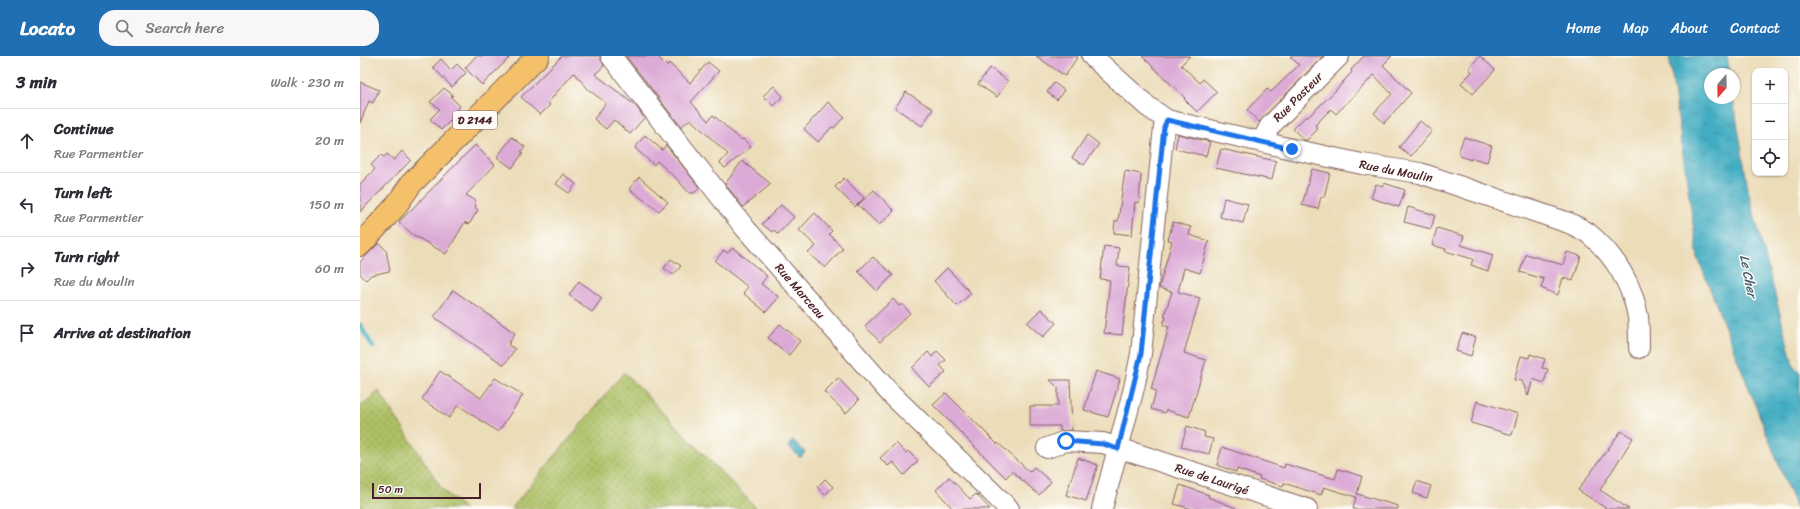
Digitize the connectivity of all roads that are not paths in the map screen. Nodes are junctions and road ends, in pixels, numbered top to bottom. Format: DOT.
graph roads {
  1 [pos="538,56"];
  2 [pos="611,56"];
  3 [pos="1092,56"];
  4 [pos="1339,56"];
  5 [pos="1167,120"];
  6 [pos="1262,141"];
  7 [pos="411,184"];
  8 [pos="360,229"];
  9 [pos="360,246"];
  10 [pos="1639,348"];
  11 [pos="1047,448"];
  12 [pos="1118,449"];
  13 [pos="1009,509"];
  14 [pos="1102,509"];
  15 [pos="1307,509"];
  1 -- 7 [label="main road, D 2144"];
  2 -- 13 [label="street, Rue Marceau"];
  3 -- 5 [label="street, Rue du Moulin"];
  4 -- 6 [label="street, Rue Pasteur"];
  5 -- 6 [label="street, Rue du Moulin"];
  5 -- 12 [label="street"];
  6 -- 10 [label="street, Rue du Moulin"];
  7 -- 8 [label="main road, D 2144"];
  7 -- 9 [label="main road, D 2144"];
  11 -- 12 [label="street, Rue de Laurigé"];
  12 -- 14 [label="street"];
  12 -- 15 [label="street, Rue de Laurigé"];
}
